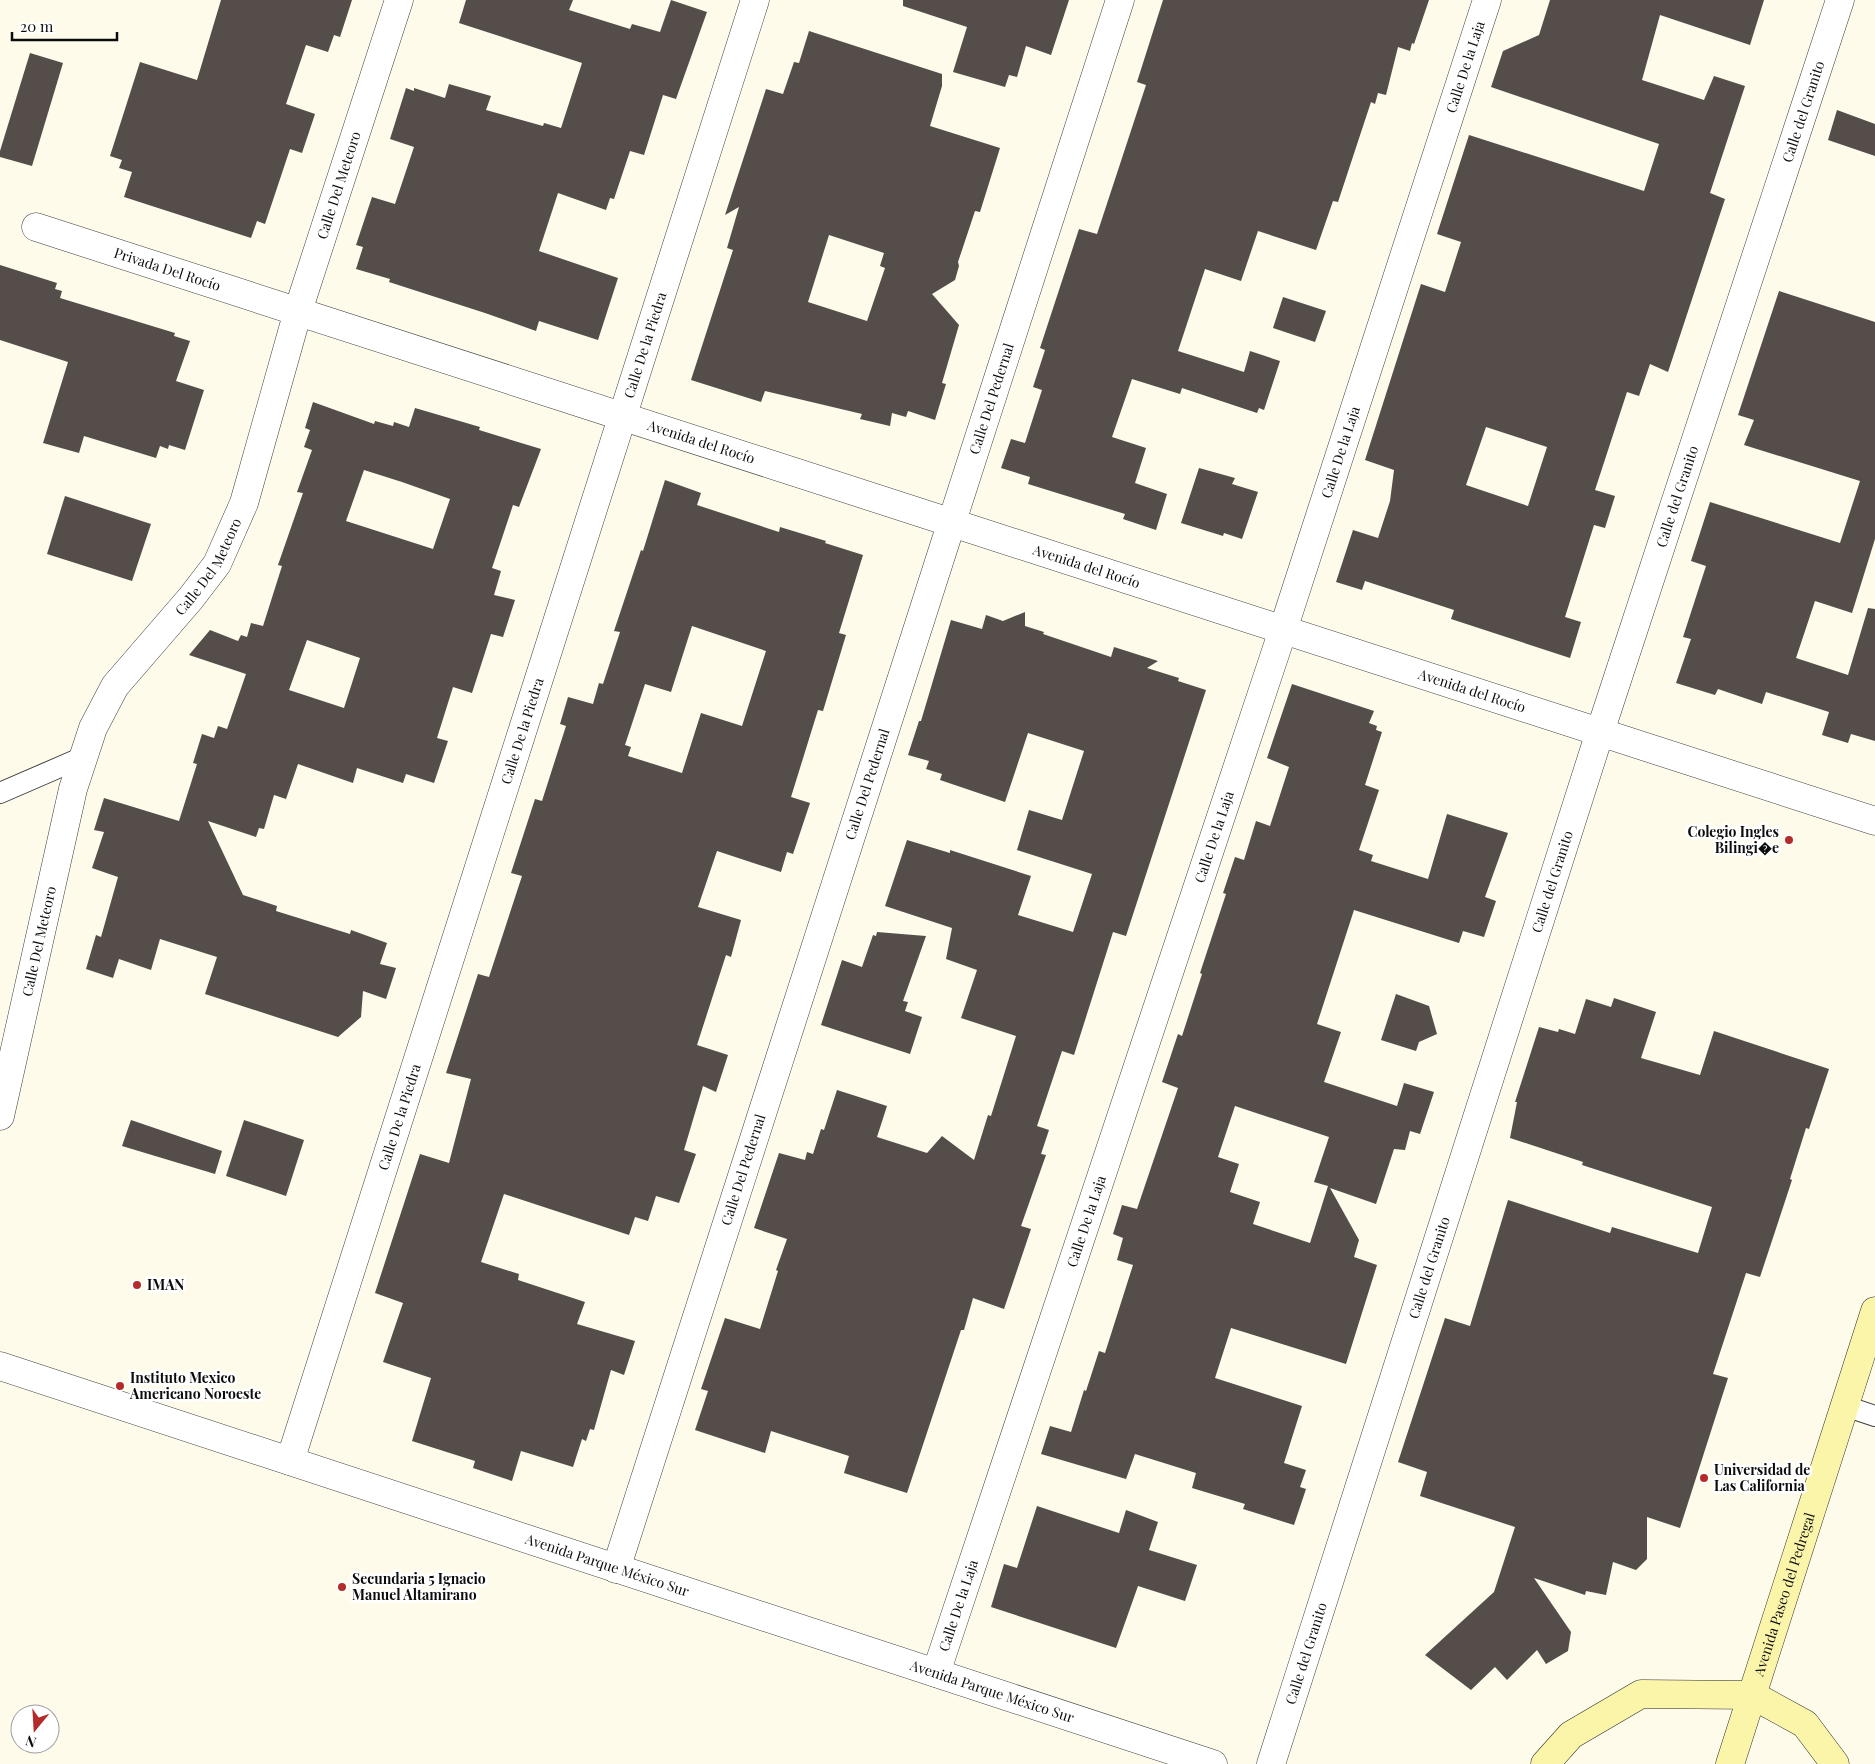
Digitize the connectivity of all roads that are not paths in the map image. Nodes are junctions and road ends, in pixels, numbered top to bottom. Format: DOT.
graph roads {
  1 [pos="399,0"];
  2 [pos="755,0"];
  3 [pos="1120,0"];
  4 [pos="1487,0"];
  5 [pos="1840,0"];
  6 [pos="36,227"];
  7 [pos="298,311"];
  8 [pos="621,416"];
  9 [pos="952,523"];
  10 [pos="1283,630"];
  11 [pos="1600,732"];
  12 [pos="83,757"];
  13 [pos="0,793"];
  14 [pos="1875,821"];
  15 [pos="0,1116"];
  16 [pos="1875,1312"];
  17 [pos="0,1366"];
  18 [pos="1845,1406"];
  19 [pos="1875,1416"];
  20 [pos="290,1462"];
  21 [pos="616,1569"];
  22 [pos="936,1673"];
  23 [pos="1752,1694"];
  24 [pos="1213,1764"];
  25 [pos="1271,1764"];
  26 [pos="1545,1764"];
  27 [pos="1730,1764"];
  28 [pos="1835,1764"];
  1 -- 7 [label="street, Calle Del Meteoro"];
  2 -- 8 [label="street, Calle De la Piedra"];
  3 -- 9 [label="street, Calle Del Pedernal"];
  4 -- 10 [label="street, Calle De la Laja"];
  5 -- 11 [label="street, Calle del Granito"];
  6 -- 7 [label="street, Privada Del Rocío"];
  7 -- 8 [label="street, Avenida del Rocío"];
  7 -- 12 [label="street, Calle Del Meteoro"];
  8 -- 9 [label="street, Avenida del Rocío"];
  8 -- 20 [label="street, Calle De la Piedra"];
  9 -- 10 [label="street, Avenida del Rocío"];
  9 -- 21 [label="street, Calle Del Pedernal"];
  10 -- 11 [label="street, Avenida del Rocío"];
  10 -- 22 [label="street, Calle De la Laja"];
  11 -- 14 [label="street, Avenida del Rocío"];
  11 -- 25 [label="street, Calle del Granito"];
  12 -- 13 [label="lane"];
  12 -- 15 [label="street, Calle Del Meteoro"];
  16 -- 18 [label="main road, Avenida Paseo del Pedregal"];
  17 -- 20 [label="street, Avenida Parque México Sur"];
  18 -- 19 [label="lane"];
  18 -- 23 [label="main road, Avenida Paseo del Pedregal"];
  20 -- 21 [label="street, Avenida Parque México Sur"];
  21 -- 22 [label="street, Avenida Parque México Sur"];
  22 -- 24 [label="street, Avenida Parque México Sur"];
  23 -- 26 [label="main road"];
  23 -- 27 [label="main road, Avenida Paseo del Pedregal"];
  23 -- 28 [label="main road"];
}
